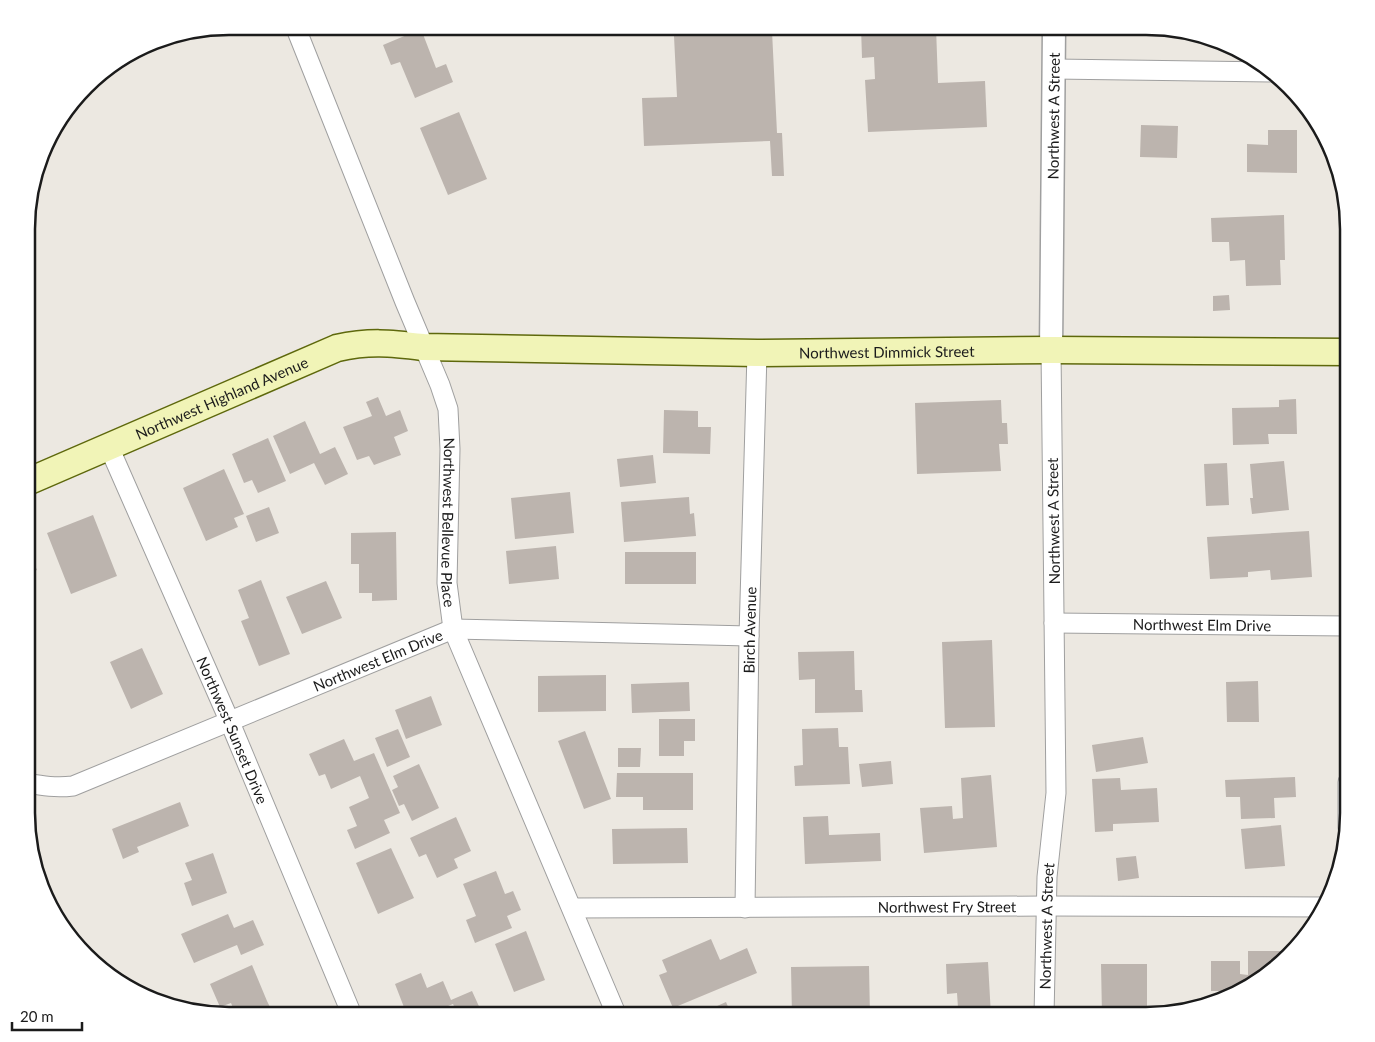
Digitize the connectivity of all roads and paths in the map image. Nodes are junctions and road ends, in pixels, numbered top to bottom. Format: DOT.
graph roads {
  1 [pos="299,35"];
  2 [pos="1054,35"];
  3 [pos="1054,69"];
  4 [pos="1259,72"];
  5 [pos="423,347"];
  6 [pos="1051,350"];
  7 [pos="1340,352"];
  8 [pos="758,353"];
  9 [pos="109,447"];
  10 [pos="35,479"];
  11 [pos="1054,623"];
  12 [pos="1340,626"];
  13 [pos="453,630"];
  14 [pos="750,636"];
  15 [pos="229,720"];
  16 [pos="35,785"];
  17 [pos="1046,906"];
  18 [pos="1316,907"];
  19 [pos="572,908"];
  20 [pos="745,908"];
  21 [pos="349,1007"];
  22 [pos="613,1007"];
  23 [pos="1044,1007"];
  1 -- 5 [label="street, Northwest Bellevue Place"];
  2 -- 3 [label="street, Northwest A Street"];
  3 -- 4 [label="street"];
  3 -- 6 [label="street, Northwest A Street"];
  5 -- 8 [label="main road, Northwest Dimmick Street"];
  5 -- 9 [label="main road, Northwest Highland Avenue"];
  5 -- 13 [label="street, Northwest Bellevue Place"];
  6 -- 7 [label="main road, Northwest Dimmick Street"];
  6 -- 8 [label="main road, Northwest Dimmick Street"];
  6 -- 11 [label="street, Northwest A Street"];
  8 -- 14 [label="street, Birch Avenue"];
  9 -- 10 [label="main road, Northwest Highland Avenue"];
  9 -- 15 [label="street, Northwest Sunset Drive"];
  11 -- 12 [label="street, Northwest Elm Drive"];
  11 -- 17 [label="street, Northwest A Street"];
  13 -- 14 [label="street, Northwest Elm Drive"];
  13 -- 15 [label="street, Northwest Elm Drive"];
  13 -- 19 [label="street, Northwest Bellevue Place"];
  14 -- 20 [label="street, Birch Avenue"];
  15 -- 16 [label="street, Northwest Elm Drive"];
  15 -- 21 [label="street, Northwest Sunset Drive"];
  17 -- 18 [label="street, Northwest Fry Street"];
  17 -- 20 [label="street, Northwest Fry Street"];
  17 -- 23 [label="street, Northwest A Street"];
  19 -- 20 [label="street, Northwest Fry Street"];
  19 -- 22 [label="street, Northwest Bellevue Place"];
}
